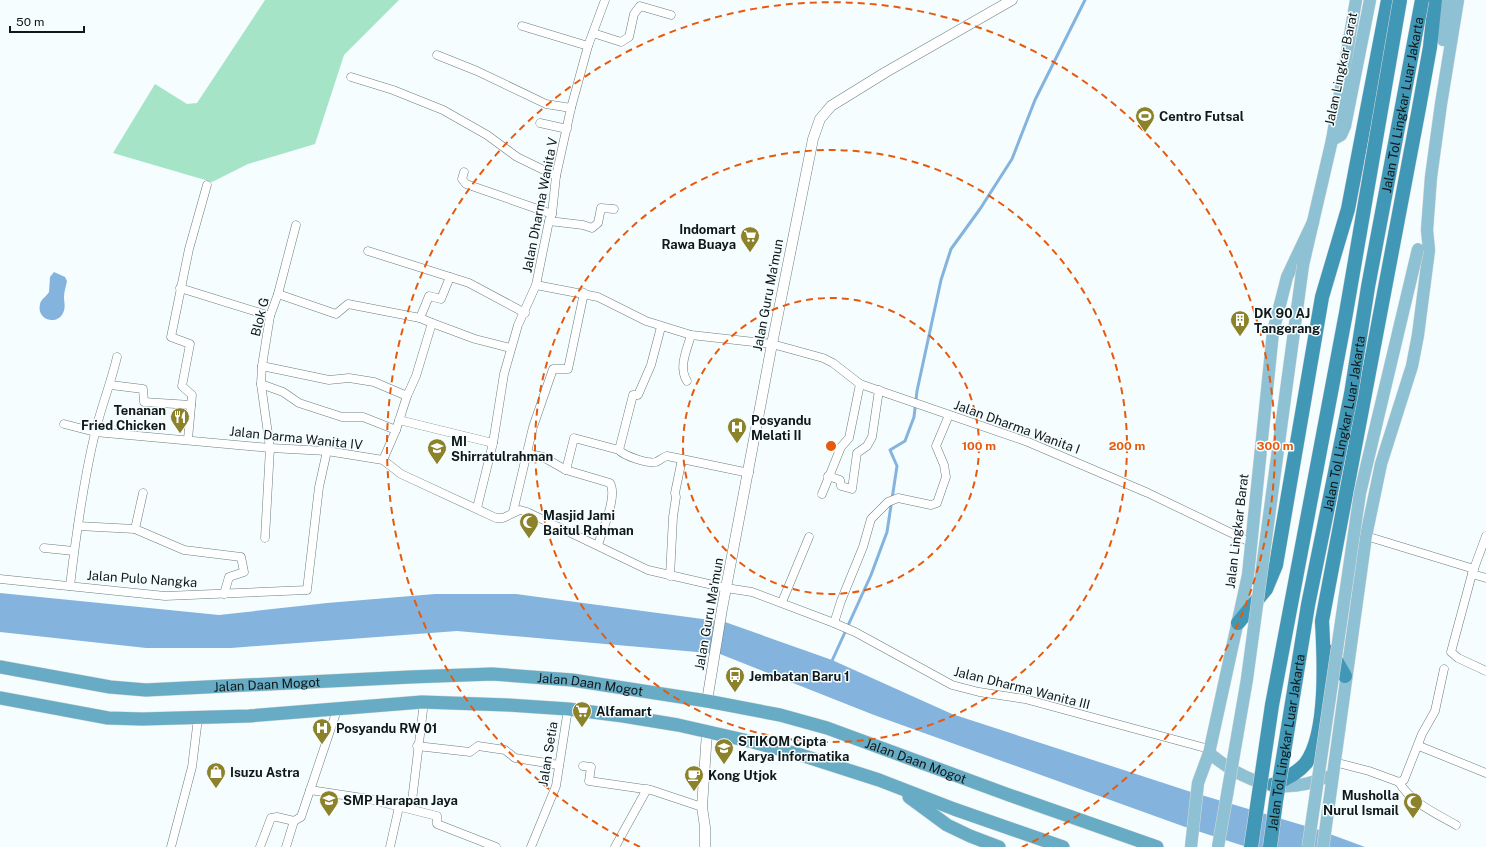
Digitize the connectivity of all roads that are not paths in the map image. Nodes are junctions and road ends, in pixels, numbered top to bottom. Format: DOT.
graph roads {
  1 [pos="605,0"];
  2 [pos="1012,0"];
  3 [pos="1356,0"];
  4 [pos="1370,0"];
  5 [pos="1388,0"];
  6 [pos="1400,0"];
  7 [pos="1422,0"];
  8 [pos="1435,0"];
  9 [pos="1448,0"];
  10 [pos="1458,0"];
  11 [pos="998,3"];
  12 [pos="671,15"];
  13 [pos="522,26"];
  14 [pos="593,33"];
  15 [pos="588,46"];
  16 [pos="436,55"];
  17 [pos="351,77"];
  18 [pos="1441,102"];
  19 [pos="571,108"];
  20 [pos="540,123"];
  21 [pos="567,129"];
  22 [pos="1335,138"];
  23 [pos="464,172"];
  24 [pos="556,176"];
  25 [pos="207,185"];
  26 [pos="614,209"];
  27 [pos="551,218"];
  28 [pos="1313,222"];
  29 [pos="296,225"];
  30 [pos="1428,230"];
  31 [pos="368,251"];
  32 [pos="450,277"];
  33 [pos="536,285"];
  34 [pos="180,288"];
  35 [pos="584,293"];
  36 [pos="278,294"];
  37 [pos="525,313"];
  38 [pos="270,316"];
  39 [pos="420,318"];
  40 [pos="432,323"];
  41 [pos="661,327"];
  42 [pos="691,335"];
  43 [pos="772,344"];
  44 [pos="510,348"];
  45 [pos="117,357"];
  46 [pos="262,366"];
  47 [pos="687,380"];
  48 [pos="261,384"];
  49 [pos="860,384"];
  50 [pos="111,385"];
  51 [pos="879,390"];
  52 [pos="406,396"];
  53 [pos="191,405"];
  54 [pos="949,415"];
  55 [pos="399,420"];
  56 [pos="64,424"];
  57 [pos="396,430"];
  58 [pos="96,432"];
  59 [pos="188,439"];
  60 [pos="493,444"];
  61 [pos="270,448"];
  62 [pos="619,450"];
  63 [pos="327,451"];
  64 [pos="526,453"];
  65 [pos="682,459"];
  66 [pos="383,460"];
  67 [pos="566,470"];
  68 [pos="749,473"];
  69 [pos="828,476"];
  70 [pos="143,493"];
  71 [pos="822,494"];
  72 [pos="477,508"];
  73 [pos="513,512"];
  74 [pos="78,526"];
  75 [pos="135,529"];
  76 [pos="1366,536"];
  77 [pos="1486,536"];
  78 [pos="809,537"];
  79 [pos="265,538"];
  80 [pos="1252,543"];
  81 [pos="598,545"];
  82 [pos="44,548"];
  83 [pos="74,552"];
  84 [pos="1473,571"];
  85 [pos="670,576"];
  86 [pos="1486,578"];
  87 [pos="0,579"];
  88 [pos="70,586"];
  89 [pos="726,588"];
  90 [pos="224,594"];
  91 [pos="782,602"];
  92 [pos="834,623"];
  93 [pos="1238,623"];
  94 [pos="1323,640"];
  95 [pos="0,667"];
  96 [pos="1444,669"];
  97 [pos="1486,670"];
  98 [pos="1345,676"];
  99 [pos="0,698"];
  100 [pos="707,701"];
  101 [pos="422,702"];
  102 [pos="568,709"];
  103 [pos="337,710"];
  104 [pos="198,718"];
  105 [pos="707,732"];
  106 [pos="417,746"];
  107 [pos="1419,746"];
  108 [pos="1209,751"];
  109 [pos="559,765"];
  110 [pos="582,766"];
  111 [pos="1333,768"];
  112 [pos="1486,773"];
  113 [pos="878,780"];
  114 [pos="1399,782"];
  115 [pos="1273,785"];
  116 [pos="646,789"];
  117 [pos="310,790"];
  118 [pos="399,807"];
  119 [pos="702,807"];
  120 [pos="411,809"];
  121 [pos="294,821"];
  122 [pos="1456,825"];
  123 [pos="1021,833"];
  124 [pos="987,842"];
  125 [pos="479,843"];
  126 [pos="171,847"];
  127 [pos="260,847"];
  128 [pos="286,847"];
  129 [pos="390,847"];
  130 [pos="496,847"];
  131 [pos="531,847"];
  132 [pos="616,847"];
  133 [pos="705,847"];
  134 [pos="999,847"];
  135 [pos="1063,847"];
  136 [pos="1157,847"];
  137 [pos="1191,847"];
  138 [pos="1218,847"];
  139 [pos="1251,847"];
  140 [pos="1270,847"];
  141 [pos="1308,847"];
  142 [pos="1323,847"];
  1 -- 14 [label="street, Jalan Dharma Wanita V"];
  2 -- 11 [label="street, Jalan Guru Ma'mun"];
  3 -- 22 [label="main road, Jalan Lingkar Barat"];
  4 -- 22 [label="main road, Jalan Lingkar Barat"];
  5 -- 93 [label="highway"];
  6 -- 139 [label="highway, Jalan Tol Lingkar Luar Jakarta, bridge"];
  7 -- 140 [label="highway, Jalan Tol Lingkar Luar Jakarta, bridge"];
  8 -- 94 [label="highway"];
  9 -- 18 [label="main road"];
  10 -- 18 [label="main road"];
  11 -- 43 [label="street, Jalan Guru Ma'mun"];
  12 -- 14 [label="street"];
  13 -- 15 [label="street"];
  14 -- 15 [label="street, Jalan Dharma Wanita V"];
  15 -- 19 [label="street, Jalan Dharma Wanita V"];
  16 -- 19 [label="street"];
  17 -- 24 [label="street"];
  18 -- 30 [label="main road"];
  19 -- 21 [label="street, Jalan Dharma Wanita V"];
  20 -- 21 [label="street"];
  21 -- 24 [label="street, Jalan Dharma Wanita V"];
  22 -- 28 [label="main road, Jalan Lingkar Barat"];
  23 -- 27 [label="street"];
  24 -- 27 [label="street, Jalan Dharma Wanita V"];
  25 -- 34 [label="street"];
  26 -- 27 [label="street"];
  27 -- 33 [label="street, Jalan Dharma Wanita V"];
  28 -- 80 [label="main road, Jalan Lingkar Barat"];
  28 -- 138 [label="main road, Jalan Lingkar Barat, bridge"];
  29 -- 36 [label="street"];
  30 -- 76 [label="main road"];
  30 -- 141 [label="main road, bridge"];
  31 -- 32 [label="street"];
  32 -- 37 [label="street"];
  32 -- 39 [label="street"];
  33 -- 35 [label="street, Jalan Dharma Wanita I"];
  33 -- 37 [label="street, Jalan Dharma Wanita V"];
  34 -- 38 [label="street"];
  34 -- 53 [label="street"];
  35 -- 41 [label="street, Jalan Dharma Wanita I"];
  35 -- 64 [label="street"];
  36 -- 38 [label="street, Blok G"];
  36 -- 39 [label="street, Blok G"];
  37 -- 44 [label="street, Jalan Dharma Wanita V"];
  38 -- 46 [label="street, Blok G"];
  39 -- 40 [label="street"];
  40 -- 44 [label="street"];
  40 -- 52 [label="street"];
  41 -- 42 [label="street, Jalan Dharma Wanita I"];
  41 -- 62 [label="street"];
  42 -- 43 [label="street, Jalan Dharma Wanita I"];
  42 -- 47 [label="street"];
  43 -- 49 [label="street, Jalan Dharma Wanita I"];
  43 -- 68 [label="street, Jalan Guru Ma'mun"];
  44 -- 60 [label="street, Jalan Dharma Wanita V"];
  45 -- 50 [label="street"];
  46 -- 48 [label="street, Blok G"];
  46 -- 52 [label="street"];
  48 -- 57 [label="street"];
  48 -- 61 [label="street, Blok G"];
  49 -- 51 [label="street, Jalan Dharma Wanita I"];
  49 -- 69 [label="street"];
  50 -- 53 [label="street"];
  50 -- 58 [label="street"];
  51 -- 54 [label="street, Jalan Dharma Wanita I"];
  51 -- 69 [label="street"];
  52 -- 55 [label="street"];
  53 -- 59 [label="street"];
  54 -- 80 [label="street, Jalan Dharma Wanita I"];
  54 -- 92 [label="street"];
  55 -- 57 [label="street"];
  55 -- 60 [label="street"];
  56 -- 58 [label="street, Jalan Darma Wanita IV"];
  57 -- 66 [label="street"];
  58 -- 59 [label="street, Jalan Darma Wanita IV"];
  58 -- 74 [label="street"];
  59 -- 61 [label="street, Jalan Darma Wanita IV"];
  60 -- 72 [label="street, Jalan Dharma Wanita V"];
  61 -- 63 [label="street, Jalan Darma Wanita IV"];
  61 -- 79 [label="street, Blok G"];
  62 -- 65 [label="street"];
  62 -- 67 [label="street"];
  63 -- 66 [label="street, Jalan Darma Wanita IV"];
  63 -- 90 [label="street, Jalan Pulo Nangka"];
  64 -- 67 [label="street"];
  64 -- 73 [label="street"];
  65 -- 68 [label="street"];
  65 -- 85 [label="street"];
  66 -- 72 [label="street, Jalan Darma Wanita IV"];
  67 -- 81 [label="street"];
  68 -- 89 [label="street, Jalan Guru Ma'mun"];
  69 -- 71 [label="street"];
  70 -- 75 [label="street"];
  72 -- 73 [label="street, Jalan Darma Wanita IV"];
  73 -- 81 [label="street, Jalan Darma Wanita IV"];
  74 -- 75 [label="street"];
  74 -- 83 [label="street"];
  75 -- 90 [label="street"];
  76 -- 84 [label="street"];
  76 -- 98 [label="main road"];
  77 -- 84 [label="street"];
  78 -- 91 [label="street"];
  80 -- 93 [label="main road, Jalan Lingkar Barat"];
  81 -- 85 [label="street, Jalan Darma Wanita IV"];
  82 -- 83 [label="street"];
  83 -- 88 [label="street"];
  84 -- 86 [label="street"];
  84 -- 97 [label="street"];
  85 -- 89 [label="street, Jalan Darma Wanita IV"];
  87 -- 88 [label="street, Jalan Pulo Nangka"];
  88 -- 90 [label="street, Jalan Pulo Nangka"];
  89 -- 91 [label="street, Jalan Dharma Wanita III"];
  89 -- 100 [label="street, Jalan Guru Ma'mun"];
  91 -- 92 [label="street, Jalan Dharma Wanita III"];
  92 -- 108 [label="street, Jalan Dharma Wanita III"];
  93 -- 108 [label="main road, Jalan Lingkar Barat"];
  94 -- 98 [label="highway"];
  94 -- 115 [label="highway"];
  95 -- 100 [label="highway, Jalan Daan Mogot"];
  96 -- 107 [label="street"];
  98 -- 111 [label="main road"];
  99 -- 104 [label="highway"];
  100 -- 136 [label="highway, Jalan Daan Mogot"];
  101 -- 102 [label="highway"];
  101 -- 103 [label="highway"];
  101 -- 106 [label="street"];
  102 -- 105 [label="highway"];
  102 -- 109 [label="street, Jalan Setia"];
  103 -- 104 [label="highway"];
  103 -- 117 [label="street"];
  104 -- 126 [label="street"];
  105 -- 113 [label="highway"];
  105 -- 119 [label="street"];
  106 -- 109 [label="street"];
  106 -- 120 [label="street"];
  107 -- 112 [label="street"];
  107 -- 114 [label="street"];
  108 -- 115 [label="main road"];
  108 -- 137 [label="main road, Jalan Lingkar Barat"];
  109 -- 131 [label="street, Jalan Setia"];
  110 -- 116 [label="street"];
  111 -- 114 [label="street"];
  111 -- 115 [label="main road"];
  111 -- 142 [label="main road"];
  113 -- 123 [label="highway"];
  113 -- 124 [label="highway"];
  114 -- 122 [label="street"];
  116 -- 119 [label="street"];
  116 -- 132 [label="street"];
  117 -- 118 [label="street"];
  117 -- 121 [label="street"];
  118 -- 120 [label="street"];
  118 -- 129 [label="street"];
  119 -- 133 [label="street"];
  120 -- 125 [label="street"];
  121 -- 127 [label="street"];
  121 -- 128 [label="street"];
  123 -- 124 [label="highway"];
  123 -- 135 [label="highway"];
  124 -- 134 [label="highway"];
  125 -- 130 [label="street"];
}
